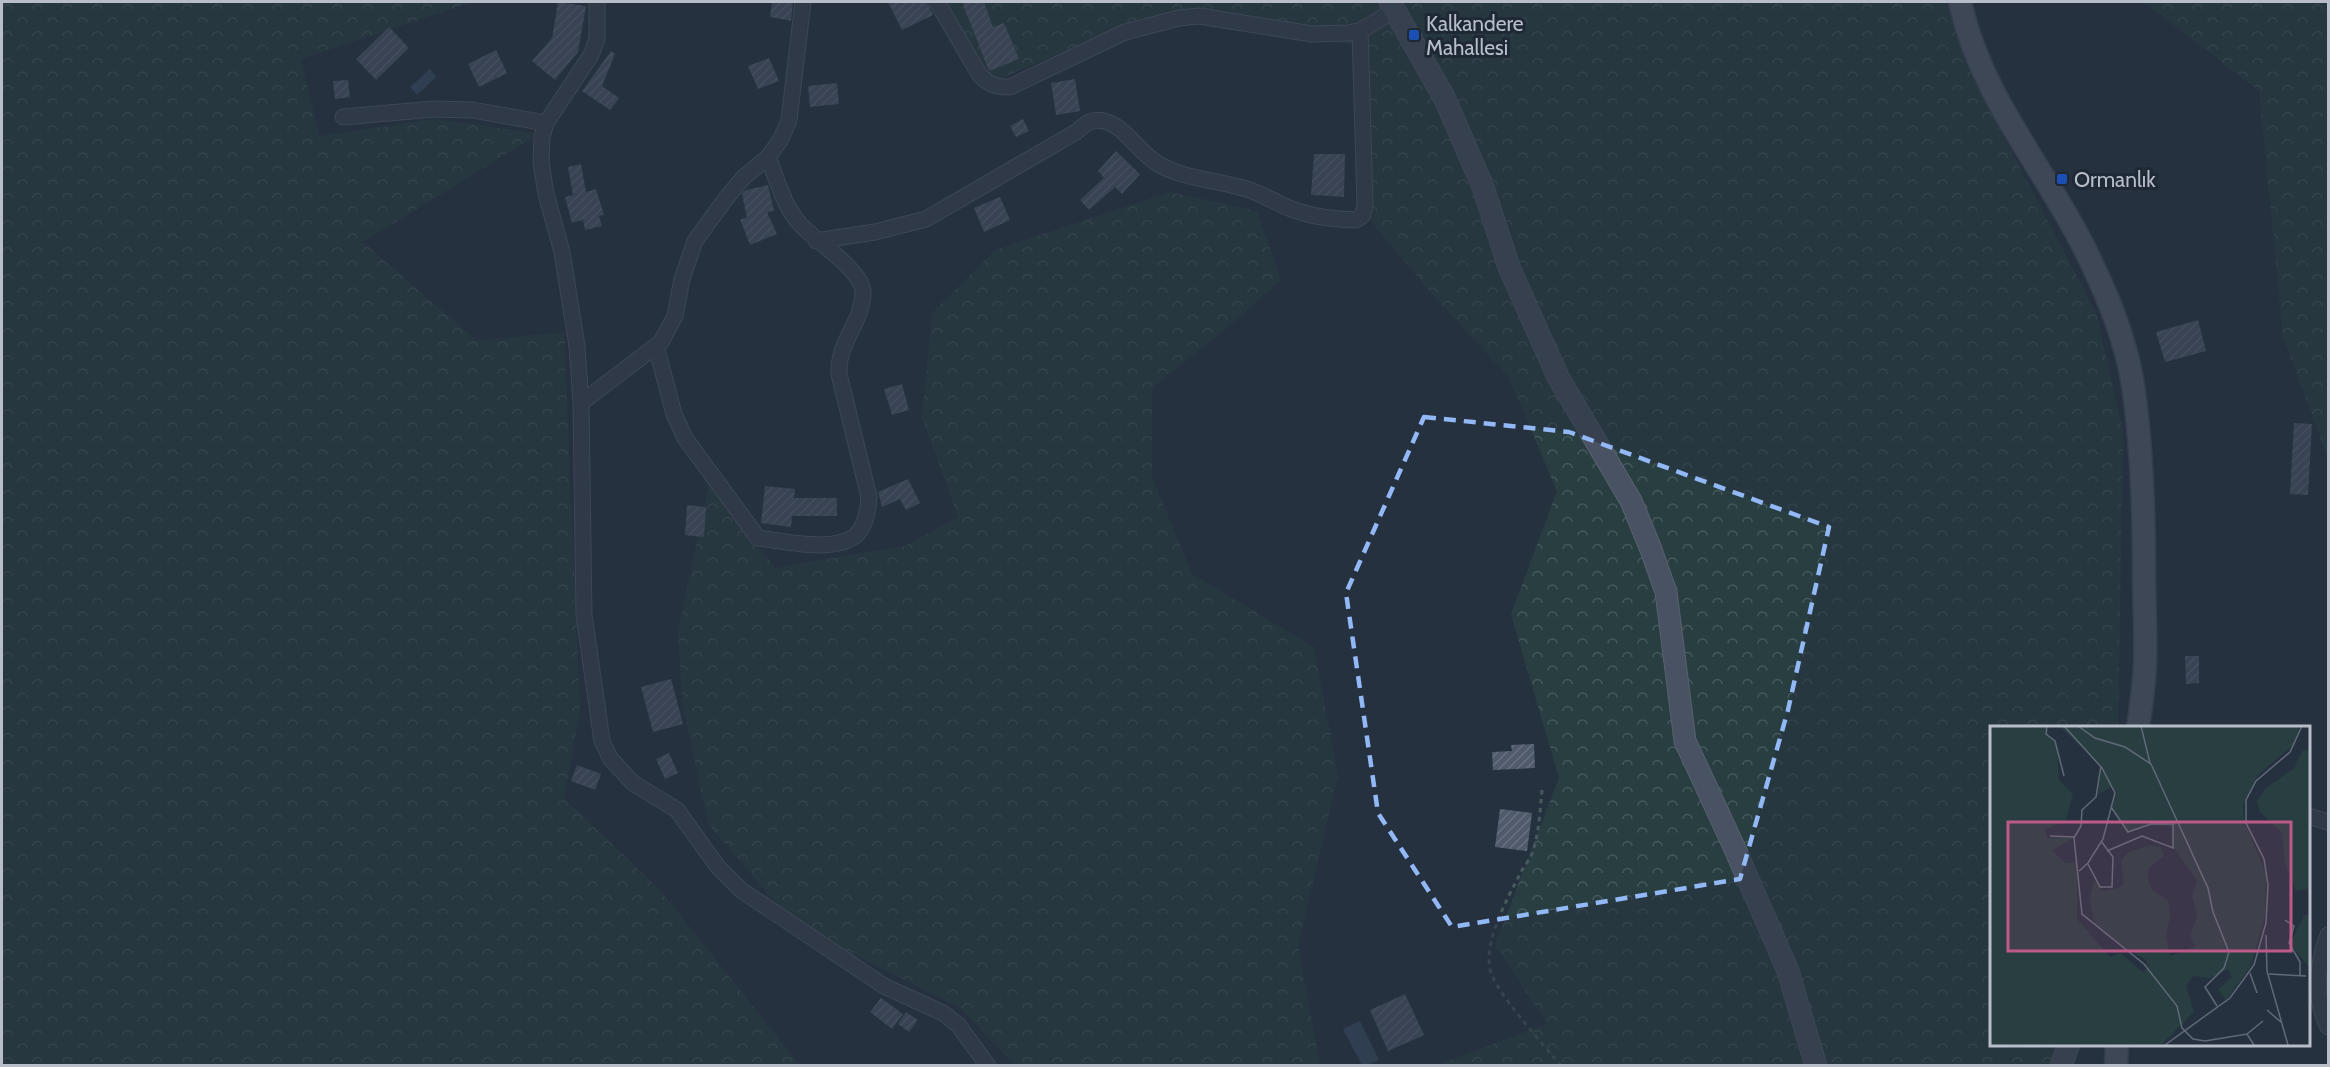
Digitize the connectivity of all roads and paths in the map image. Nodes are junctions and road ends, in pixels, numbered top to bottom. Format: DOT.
graph roads {
  1 [pos="597,2"];
  2 [pos="803,2"];
  3 [pos="937,2"];
  4 [pos="1960,2"];
  5 [pos="1393,6"];
  6 [pos="1360,31"];
  7 [pos="343,117"];
  8 [pos="546,123"];
  9 [pos="768,157"];
  10 [pos="816,241"];
  11 [pos="656,346"];
  12 [pos="581,403"];
  13 [pos="2138,726"];
  14 [pos="1542,790"];
  15 [pos="2309,817"];
  16 [pos="2328,822"];
  17 [pos="2328,935"];
  18 [pos="2328,1027"];
  19 [pos="2068,1046"];
  20 [pos="2117,1046"];
  21 [pos="988,1065"];
  22 [pos="1561,1065"];
  23 [pos="1816,1065"];
  24 [pos="2061,1065"];
  25 [pos="2116,1065"];
  1 -- 8 [label="street"];
  2 -- 9 [label="street"];
  3 -- 6 [label="street"];
  4 -- 13 [label="main road"];
  5 -- 6 [label="street"];
  5 -- 23 [label="street"];
  6 -- 10 [label="street"];
  7 -- 8 [label="street"];
  8 -- 12 [label="street"];
  9 -- 10 [label="street"];
  9 -- 11 [label="street"];
  10 -- 11 [label="street"];
  11 -- 12 [label="street"];
  12 -- 21 [label="street"];
  14 -- 22 [label="path"];
  15 -- 16 [label="street"];
  17 -- 18 [label="street"];
  19 -- 24 [label="street"];
  20 -- 25 [label="main road"];
}
